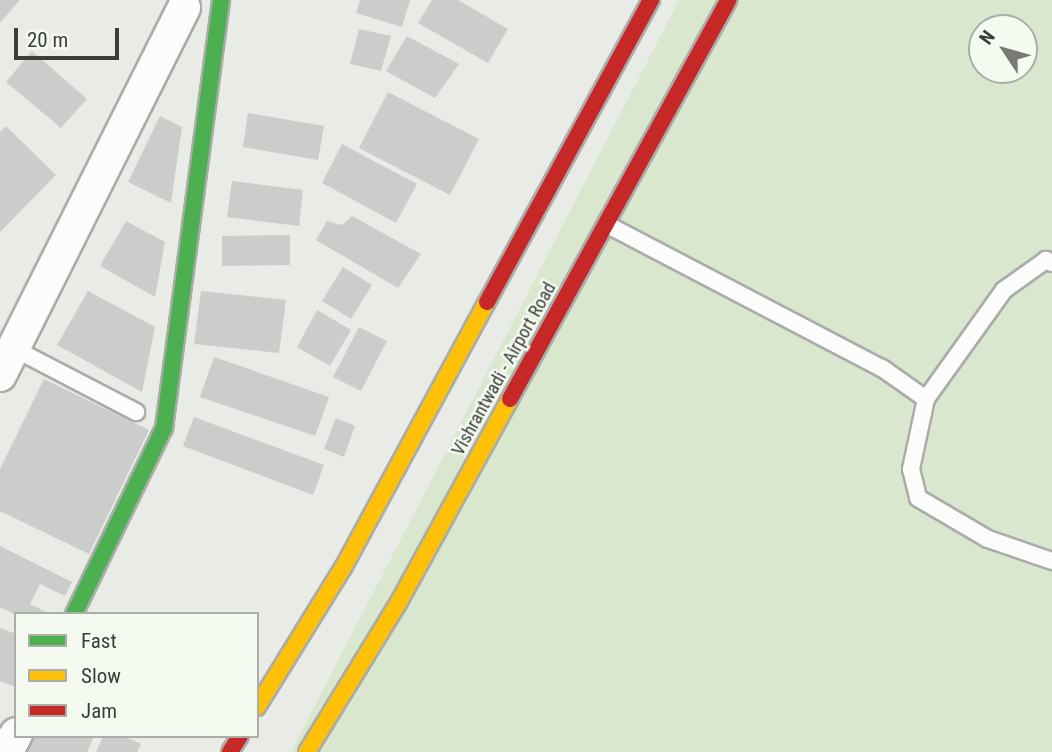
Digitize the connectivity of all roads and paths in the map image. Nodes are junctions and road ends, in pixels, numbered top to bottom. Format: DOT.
graph roads {
  1 [pos="221,0"];
  2 [pos="651,0"];
  3 [pos="728,0"];
  4 [pos="179,4"];
  5 [pos="217,37"];
  6 [pos="606,224"];
  7 [pos="1052,263"];
  8 [pos="4,353"];
  9 [pos="926,399"];
  10 [pos="136,412"];
  11 [pos="1052,561"];
  12 [pos="75,612"];
  13 [pos="259,705"];
  14 [pos="307,752"];
  1 -- 5 [label="main road"];
  2 -- 13 [label="main road"];
  3 -- 6 [label="main road, Vishrantwadi - Airport Road"];
  4 -- 5 [label="street"];
  4 -- 8 [label="street"];
  5 -- 12 [label="main road"];
  6 -- 9 [label="lane"];
  6 -- 14 [label="main road, Vishrantwadi - Airport Road"];
  7 -- 9 [label="lane"];
  8 -- 10 [label="lane"];
  9 -- 11 [label="lane"];
}
